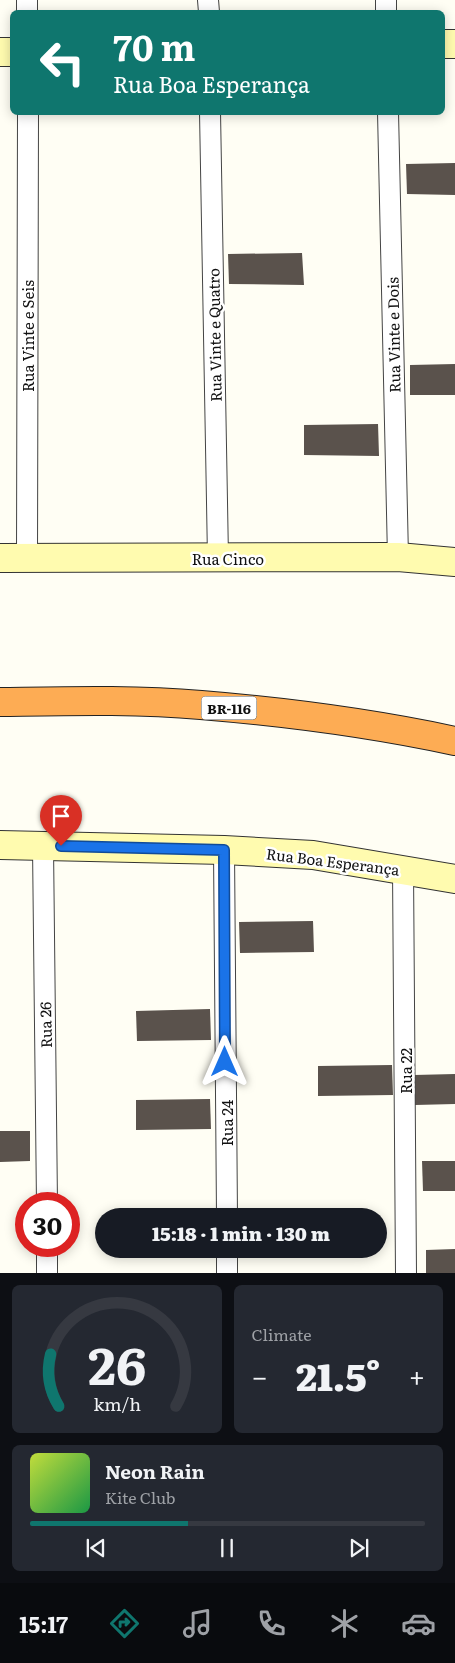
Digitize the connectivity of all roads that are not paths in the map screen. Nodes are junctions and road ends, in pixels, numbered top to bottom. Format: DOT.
graph roads {
  1 [pos="28,115"];
  2 [pos="210,115"];
  3 [pos="388,115"];
  4 [pos="398,557"];
  5 [pos="0,558"];
  6 [pos="218,558"];
  7 [pos="27,559"];
  8 [pos="455,562"];
  9 [pos="0,702"];
  10 [pos="455,741"];
  11 [pos="0,844"];
  12 [pos="43,846"];
  13 [pos="224,850"];
  14 [pos="403,869"];
  15 [pos="455,879"];
  16 [pos="46,1192"];
  17 [pos="227,1208"];
  18 [pos="47,1257"];
  19 [pos="227,1258"];
  20 [pos="47,1273"];
  21 [pos="227,1273"];
  22 [pos="406,1273"];
  1 -- 7 [label="street, Rua Vinte e Seis"];
  2 -- 6 [label="street, Rua Vinte e Quatro"];
  3 -- 4 [label="street, Rua Vinte e Dois"];
  4 -- 6 [label="street, Rua Cinco"];
  4 -- 8 [label="street, Rua Cinco"];
  5 -- 7 [label="street, Rua Cinco"];
  6 -- 7 [label="street, Rua Cinco"];
  9 -- 10 [label="highway, BR-116"];
  11 -- 12 [label="street, Rua Boa Esperança"];
  12 -- 13 [label="street, Rua Boa Esperança"];
  12 -- 16 [label="street, Rua 26"];
  13 -- 14 [label="street, Rua Boa Esperança"];
  13 -- 17 [label="street, Rua 24"];
  14 -- 15 [label="street, Rua Boa Esperança"];
  14 -- 22 [label="street, Rua 22"];
  18 -- 20 [label="street"];
  19 -- 21 [label="street"];
}
